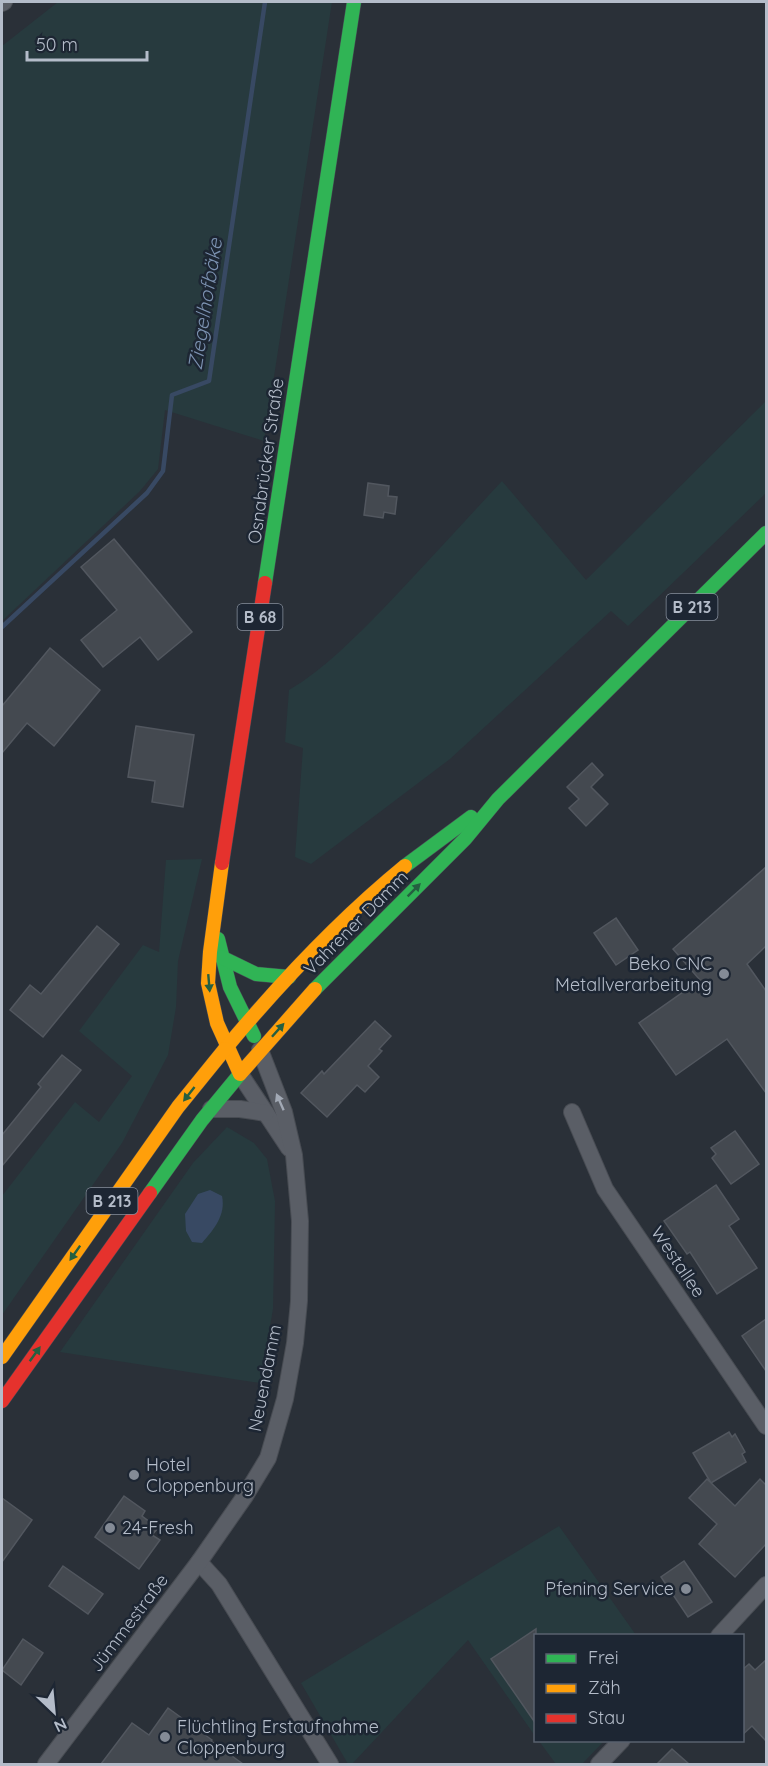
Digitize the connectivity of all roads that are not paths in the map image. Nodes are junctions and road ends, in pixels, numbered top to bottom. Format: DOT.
graph roads {
  1 [pos="354,2"];
  2 [pos="766,533"];
  3 [pos="498,799"];
  4 [pos="215,926"];
  5 [pos="221,957"];
  6 [pos="289,977"];
  7 [pos="247,1022"];
  8 [pos="225,1049"];
  9 [pos="260,1050"];
  10 [pos="240,1074"];
  11 [pos="211,1109"];
  12 [pos="572,1112"];
  13 [pos="266,1113"];
  14 [pos="294,1155"];
  15 [pos="2,1357"];
  16 [pos="2,1401"];
  17 [pos="766,1426"];
  18 [pos="199,1562"];
  19 [pos="766,1585"];
  20 [pos="720,1634"];
  21 [pos="620,1742"];
  22 [pos="46,1764"];
  23 [pos="330,1764"];
  24 [pos="599,1764"];
  1 -- 4 [label="main road, Osnabrücker Straße / B 68"];
  2 -- 3 [label="main road, Vahrener Damm / B 213"];
  3 -- 6 [label="main road, Vahrener Damm / B 213"];
  9 -- 3 [label="main road, Vahrener Damm / B 213, one-way"];
  4 -- 5 [label="main road, Osnabrücker Straße / B 68"];
  4 -- 8 [label="main road, Osnabrücker Straße / B 68, one-way"];
  5 -- 6 [label="main road"];
  5 -- 7 [label="main road, Osnabrücker Straße / B 68"];
  6 -- 7 [label="main road, Vahrener Damm / B 213"];
  7 -- 8 [label="main road, Vahrener Damm / B 213"];
  7 -- 9 [label="main road, Osnabrücker Straße / B 68"];
  8 -- 10 [label="main road, Osnabrücker Straße / B 68"];
  8 -- 15 [label="main road, B 213, one-way"];
  9 -- 10 [label="main road, Vahrener Damm / B 213"];
  14 -- 9 [label="street, Neuendamm, one-way"];
  10 -- 11 [label="main road, B 213"];
  10 -- 13 [label="street, Neuendamm"];
  11 -- 13 [label="street"];
  16 -- 11 [label="main road, B 213, one-way"];
  12 -- 17 [label="street, Westallee"];
  13 -- 14 [label="street, Neuendamm"];
  14 -- 18 [label="street, Neuendamm"];
  18 -- 22 [label="street, Jümmestraße"];
  18 -- 23 [label="street"];
  19 -- 20 [label="street"];
  21 -- 24 [label="street"];
}
